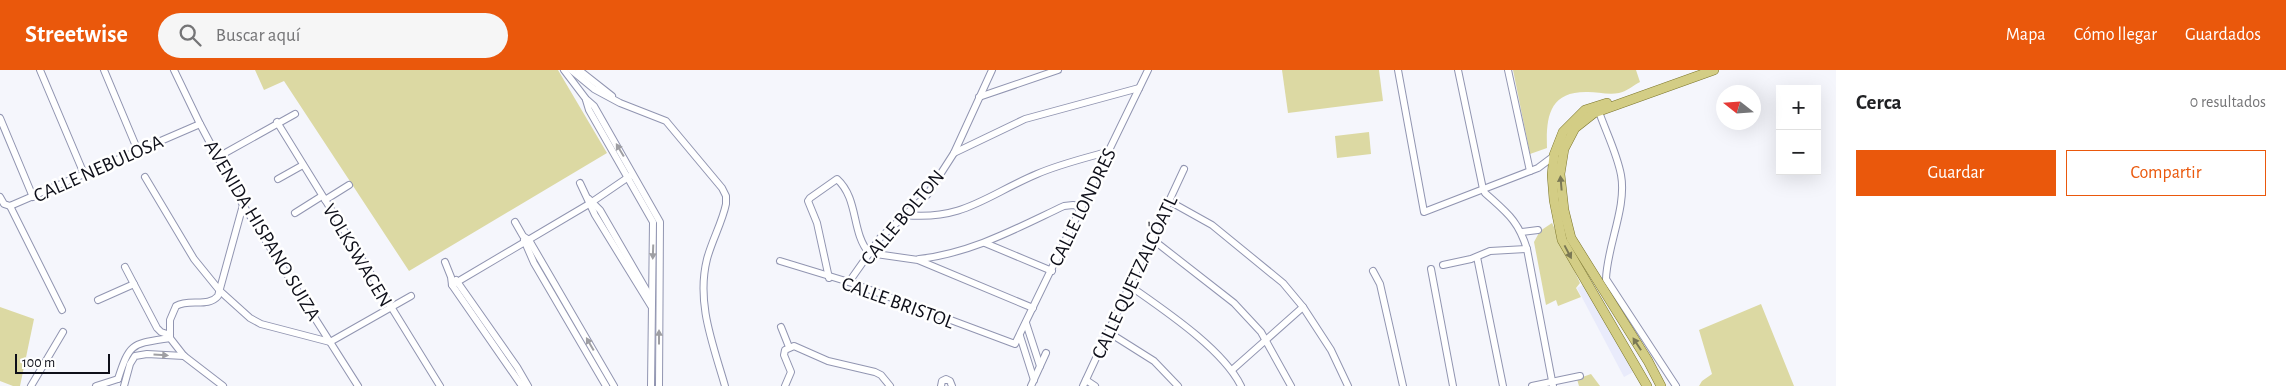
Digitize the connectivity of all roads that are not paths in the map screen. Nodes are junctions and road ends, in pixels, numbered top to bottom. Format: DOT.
graph roads {
  1 [pos="40,70"];
  2 [pos="104,70"];
  3 [pos="174,70"];
  4 [pos="564,70"];
  5 [pos="571,70"];
  6 [pos="579,70"];
  7 [pos="992,70"];
  8 [pos="1058,70"];
  9 [pos="1148,70"];
  10 [pos="1398,70"];
  11 [pos="1458,70"];
  12 [pos="1508,70"];
  13 [pos="1699,70"];
  14 [pos="1714,70"];
  15 [pos="1139,88"];
  16 [pos="979,97"];
  17 [pos="586,99"];
  18 [pos="620,103"];
  19 [pos="1598,109"];
  20 [pos="295,114"];
  21 [pos="0,118"];
  22 [pos="277,122"];
  23 [pos="200,124"];
  24 [pos="138,150"];
  25 [pos="1110,151"];
  26 [pos="954,153"];
  27 [pos="1554,156"];
  28 [pos="218,157"];
  29 [pos="303,165"];
  30 [pos="1538,168"];
  31 [pos="1184,169"];
  32 [pos="1530,171"];
  33 [pos="84,174"];
  34 [pos="634,174"];
  35 [pos="1552,175"];
  36 [pos="144,177"];
  37 [pos="628,178"];
  38 [pos="278,179"];
  39 [pos="580,184"];
  40 [pos="349,185"];
  41 [pos="1483,189"];
  42 [pos="0,197"];
  43 [pos="33,197"];
  44 [pos="324,198"];
  45 [pos="590,201"];
  46 [pos="1169,201"];
  47 [pos="243,204"];
  48 [pos="10,206"];
  49 [pos="1082,207"];
  50 [pos="296,213"];
  51 [pos="905,215"];
  52 [pos="515,222"];
  53 [pos="1538,230"];
  54 [pos="1522,232"];
  55 [pos="525,239"];
  56 [pos="1152,239"];
  57 [pos="985,243"];
  58 [pos="1527,249"];
  59 [pos="869,253"];
  60 [pos="944,256"];
  61 [pos="1477,257"];
  62 [pos="824,260"];
  63 [pos="918,260"];
  64 [pos="780,261"];
  65 [pos="445,262"];
  66 [pos="1442,265"];
  67 [pos="125,267"];
  68 [pos="942,269"];
  69 [pos="1430,269"];
  70 [pos="1052,271"];
  71 [pos="1373,272"];
  72 [pos="816,273"];
  73 [pos="656,275"];
  74 [pos="451,277"];
  75 [pos="640,277"];
  76 [pos="829,278"];
  77 [pos="459,281"];
  78 [pos="849,282"];
  79 [pos="134,284"];
  80 [pos="452,286"];
  81 [pos="1130,286"];
  82 [pos="220,291"];
  83 [pos="412,296"];
  84 [pos="98,300"];
  85 [pos="652,303"];
  86 [pos="659,306"];
  87 [pos="1303,307"];
  88 [pos="391,308"];
  89 [pos="1033,308"];
  90 [pos="62,310"];
  91 [pos="659,314"];
  92 [pos="1026,323"];
  93 [pos="781,327"];
  94 [pos="63,332"];
  95 [pos="1108,332"];
  96 [pos="170,336"];
  97 [pos="1020,336"];
  98 [pos="1265,339"];
  99 [pos="330,342"];
  100 [pos="1015,344"];
  101 [pos="789,347"];
  102 [pos="130,350"];
  103 [pos="1046,353"];
  104 [pos="135,356"];
  105 [pos="184,356"];
  106 [pos="1040,366"];
  107 [pos="1232,370"];
  108 [pos="1580,376"];
  109 [pos="118,379"];
  110 [pos="1032,383"];
  111 [pos="1084,383"];
  112 [pos="1553,384"];
  113 [pos="104,385"];
  114 [pos="31,386"];
  115 [pos="96,386"];
  116 [pos="122,386"];
  117 [pos="222,386"];
  118 [pos="358,386"];
  119 [pos="440,386"];
  120 [pos="522,386"];
  121 [pos="528,386"];
  122 [pos="606,386"];
  123 [pos="614,386"];
  124 [pos="650,386"];
  125 [pos="659,386"];
  126 [pos="725,386"];
  127 [pos="785,386"];
  128 [pos="890,386"];
  129 [pos="941,386"];
  130 [pos="952,386"];
  131 [pos="1095,386"];
  132 [pos="1178,386"];
  133 [pos="1241,386"];
  134 [pos="1291,386"];
  135 [pos="1348,386"];
  136 [pos="1403,386"];
  137 [pos="1453,386"];
  138 [pos="1503,386"];
  139 [pos="1532,386"];
  140 [pos="1647,386"];
  141 [pos="1660,386"];
  142 [pos="1676,386"];
  1 -- 33 [label="street"];
  2 -- 24 [label="street"];
  3 -- 23 [label="street, AVENIDA HISPANO SUIZA"];
  4 -- 17 [label="street"];
  5 -- 18 [label="street"];
  6 -- 18 [label="street"];
  7 -- 16 [label="street, CALLE BOLTON"];
  8 -- 16 [label="street"];
  9 -- 15 [label="street, CALLE LONDRES"];
  10 -- 41 [label="street"];
  11 -- 41 [label="street"];
  12 -- 32 [label="street"];
  13 -- 19 [label="main road"];
  14 -- 19 [label="main road"];
  15 -- 25 [label="street, CALLE LONDRES"];
  15 -- 26 [label="street"];
  16 -- 26 [label="street, CALLE BOLTON"];
  34 -- 17 [label="street, one-way"];
  17 -- 37 [label="street"];
  18 -- 126 [label="street"];
  19 -- 27 [label="main road"];
  141 -- 19 [label="main road, one-way"];
  19 -- 142 [label="street"];
  20 -- 22 [label="street"];
  21 -- 43 [label="street"];
  22 -- 28 [label="street"];
  22 -- 29 [label="street, VOLKSWAGEN"];
  23 -- 24 [label="street, CALLE NEBULOSA"];
  23 -- 28 [label="street, AVENIDA HISPANO SUIZA"];
  24 -- 33 [label="street, CALLE NEBULOSA"];
  25 -- 49 [label="street, CALLE LONDRES"];
  25 -- 51 [label="street"];
  26 -- 51 [label="street, CALLE BOLTON"];
  27 -- 30 [label="street"];
  27 -- 35 [label="main road"];
  28 -- 47 [label="street, AVENIDA HISPANO SUIZA"];
  29 -- 38 [label="street"];
  29 -- 44 [label="street, VOLKSWAGEN"];
  30 -- 32 [label="street"];
  30 -- 35 [label="street"];
  31 -- 46 [label="street, CALLE QUETZALCÓATL"];
  32 -- 41 [label="street"];
  33 -- 43 [label="street, CALLE NEBULOSA"];
  34 -- 37 [label="street"];
  34 -- 73 [label="street"];
  35 -- 140 [label="main road, one-way"];
  36 -- 82 [label="street"];
  37 -- 45 [label="street"];
  37 -- 73 [label="street, one-way"];
  39 -- 45 [label="street"];
  40 -- 44 [label="street"];
  41 -- 54 [label="street"];
  42 -- 48 [label="street, CALLE NEBULOSA"];
  43 -- 48 [label="street, CALLE NEBULOSA"];
  44 -- 50 [label="street"];
  44 -- 88 [label="street, VOLKSWAGEN"];
  45 -- 55 [label="street"];
  45 -- 75 [label="street"];
  45 -- 85 [label="street"];
  46 -- 56 [label="street, CALLE QUETZALCÓATL"];
  46 -- 87 [label="street"];
  47 -- 82 [label="street"];
  47 -- 99 [label="street, AVENIDA HISPANO SUIZA"];
  48 -- 90 [label="street"];
  49 -- 57 [label="street"];
  49 -- 70 [label="street, CALLE LONDRES"];
  51 -- 59 [label="street, CALLE BOLTON"];
  52 -- 55 [label="street"];
  53 -- 54 [label="street"];
  54 -- 58 [label="street"];
  55 -- 77 [label="street"];
  55 -- 122 [label="street"];
  123 -- 55 [label="street, one-way"];
  56 -- 81 [label="street, CALLE QUETZALCÓATL"];
  56 -- 98 [label="street"];
  57 -- 60 [label="street"];
  57 -- 70 [label="street"];
  58 -- 61 [label="street"];
  58 -- 112 [label="street"];
  59 -- 62 [label="street"];
  59 -- 63 [label="street"];
  59 -- 78 [label="street, CALLE BOLTON"];
  60 -- 63 [label="street"];
  60 -- 68 [label="street"];
  61 -- 66 [label="street"];
  61 -- 138 [label="street"];
  62 -- 72 [label="street"];
  62 -- 76 [label="street"];
  63 -- 68 [label="street"];
  64 -- 72 [label="street, CALLE BRISTOL"];
  65 -- 74 [label="street"];
  67 -- 79 [label="street"];
  68 -- 89 [label="street"];
  69 -- 137 [label="street"];
  70 -- 89 [label="street, CALLE LONDRES"];
  71 -- 136 [label="street"];
  72 -- 76 [label="street, CALLE BRISTOL"];
  73 -- 75 [label="street"];
  73 -- 85 [label="street"];
  73 -- 86 [label="street"];
  74 -- 77 [label="street"];
  74 -- 80 [label="street"];
  75 -- 85 [label="street"];
  76 -- 78 [label="street, CALLE BRISTOL"];
  77 -- 80 [label="street"];
  77 -- 121 [label="street"];
  78 -- 100 [label="street, CALLE BRISTOL"];
  79 -- 84 [label="street"];
  79 -- 96 [label="street"];
  80 -- 120 [label="street"];
  81 -- 95 [label="street, CALLE QUETZALCÓATL"];
  81 -- 107 [label="street"];
  82 -- 96 [label="street"];
  82 -- 99 [label="street"];
  83 -- 88 [label="street"];
  85 -- 86 [label="street"];
  85 -- 91 [label="street"];
  85 -- 124 [label="street"];
  86 -- 91 [label="street"];
  87 -- 98 [label="street"];
  87 -- 135 [label="street"];
  88 -- 99 [label="street"];
  88 -- 119 [label="street, VOLKSWAGEN"];
  89 -- 92 [label="street, CALLE LONDRES"];
  125 -- 91 [label="street, one-way"];
  92 -- 97 [label="street, CALLE LONDRES"];
  92 -- 106 [label="street"];
  93 -- 101 [label="street"];
  94 -- 114 [label="street"];
  95 -- 111 [label="street, CALLE QUETZALCÓATL"];
  95 -- 132 [label="street"];
  96 -- 102 [label="street"];
  96 -- 105 [label="street"];
  97 -- 100 [label="street, CALLE LONDRES"];
  97 -- 110 [label="street"];
  98 -- 107 [label="street"];
  98 -- 134 [label="street"];
  99 -- 118 [label="street, AVENIDA HISPANO SUIZA"];
  101 -- 127 [label="street"];
  101 -- 128 [label="street"];
  102 -- 104 [label="street"];
  102 -- 109 [label="street"];
  103 -- 106 [label="street"];
  104 -- 105 [label="street, one-way"];
  104 -- 116 [label="street"];
  105 -- 117 [label="street"];
  106 -- 110 [label="street"];
  107 -- 133 [label="street"];
  108 -- 112 [label="street"];
  109 -- 113 [label="street"];
  109 -- 116 [label="street"];
  111 -- 131 [label="street"];
  112 -- 139 [label="street"];
  113 -- 115 [label="street"];
  129 -- 130 [label="street"];
}
